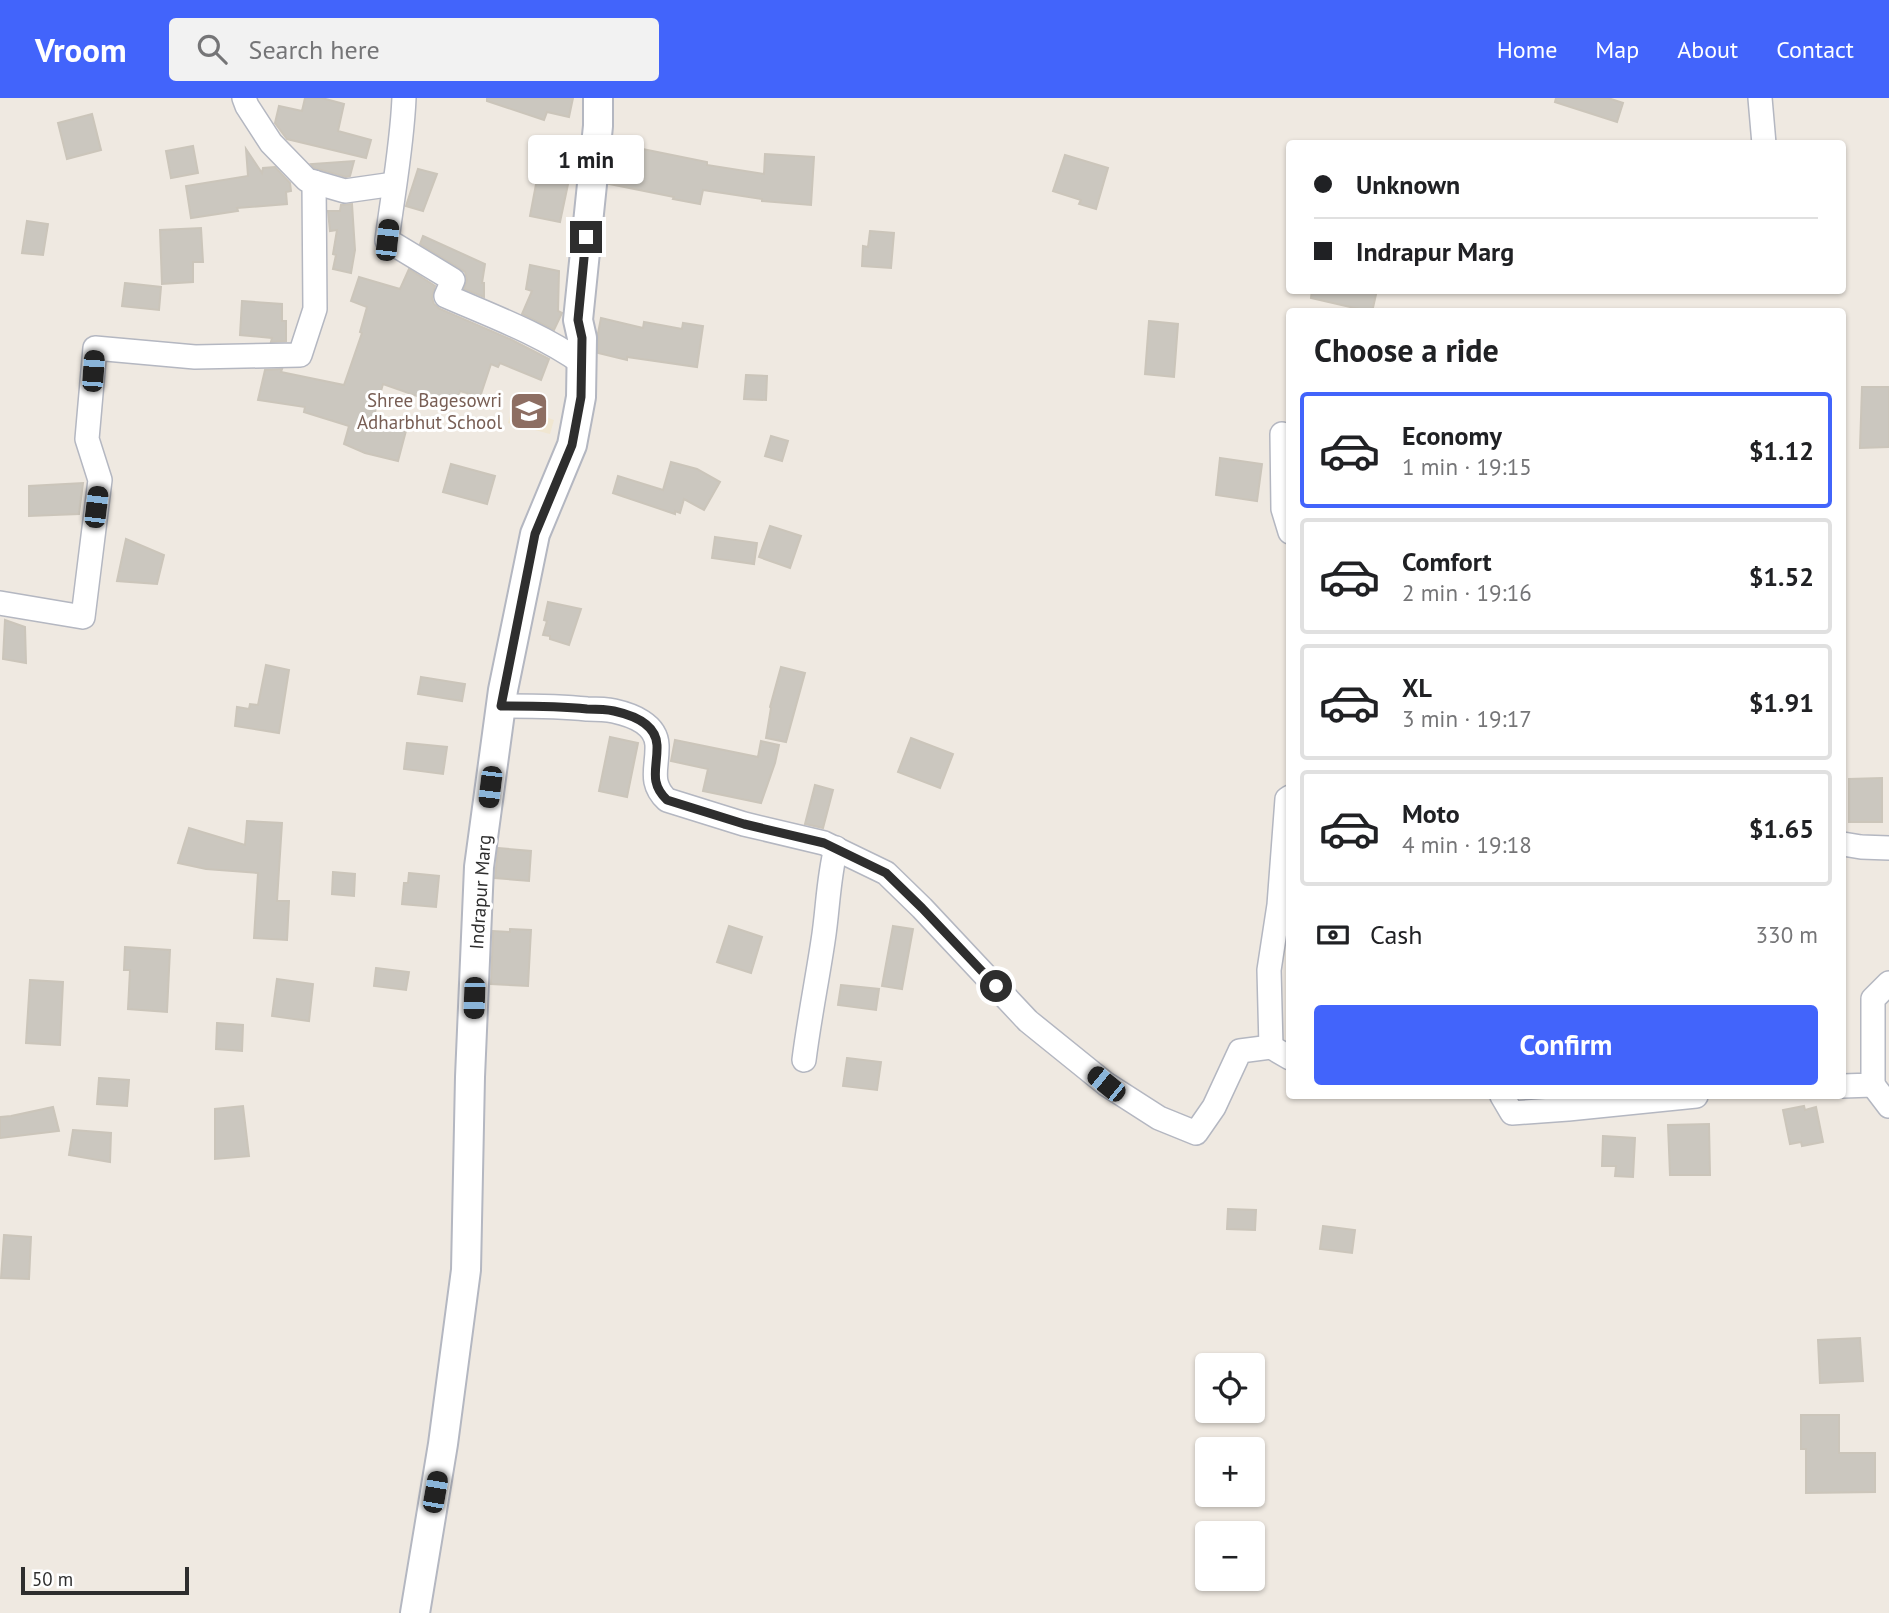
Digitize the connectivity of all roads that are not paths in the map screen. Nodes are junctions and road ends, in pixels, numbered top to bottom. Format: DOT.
graph roads {
  1 [pos="244,98"];
  2 [pos="404,98"];
  3 [pos="598,98"];
  4 [pos="1760,98"];
  5 [pos="1764,140"];
  6 [pos="314,182"];
  7 [pos="394,184"];
  8 [pos="582,363"];
  9 [pos="1282,434"];
  10 [pos="1286,518"];
  11 [pos="0,603"];
  12 [pos="501,706"];
  13 [pos="1286,812"];
  14 [pos="1846,844"];
  15 [pos="836,848"];
  16 [pos="1889,848"];
  17 [pos="1889,983"];
  18 [pos="1280,1053"];
  19 [pos="804,1060"];
  20 [pos="1873,1085"];
  21 [pos="1846,1086"];
  22 [pos="1504,1099"];
  23 [pos="1666,1099"];
  24 [pos="1889,1106"];
  25 [pos="415,1613"];
  1 -- 6 [label="street"];
  2 -- 7 [label="street"];
  3 -- 8 [label="street, Indrapur Marg"];
  4 -- 5 [label="street"];
  6 -- 7 [label="street"];
  6 -- 11 [label="street"];
  7 -- 8 [label="street"];
  8 -- 12 [label="street, Indrapur Marg"];
  9 -- 10 [label="street"];
  12 -- 15 [label="street"];
  12 -- 25 [label="street, Indrapur Marg"];
  13 -- 18 [label="street"];
  14 -- 16 [label="street"];
  15 -- 18 [label="street"];
  15 -- 19 [label="street"];
  17 -- 20 [label="street"];
  20 -- 21 [label="street"];
  20 -- 24 [label="street"];
  22 -- 23 [label="street"];
}
